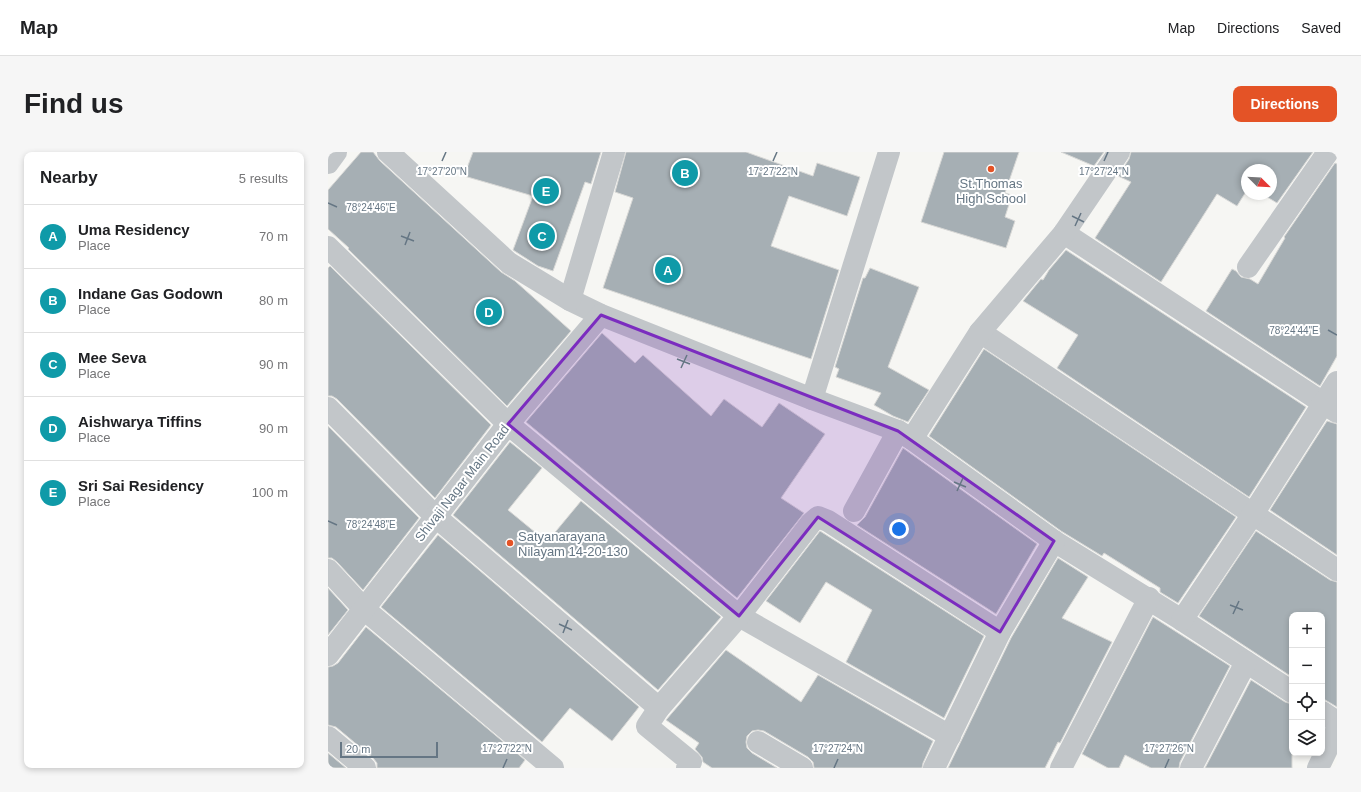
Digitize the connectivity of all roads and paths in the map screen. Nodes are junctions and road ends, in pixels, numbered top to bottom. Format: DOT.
graph roads {
  1 [pos="336,152"];
  2 [pos="388,152"];
  3 [pos="614,152"];
  4 [pos="889,152"];
  5 [pos="1119,152"];
  6 [pos="1328,152"];
  7 [pos="328,163"];
  8 [pos="1064,233"];
  9 [pos="328,247"];
  10 [pos="1248,267"];
  11 [pos="570,300"];
  12 [pos="601,315"];
  13 [pos="980,332"];
  14 [pos="1337,382"];
  15 [pos="812,399"];
  16 [pos="1330,407"];
  17 [pos="328,408"];
  18 [pos="508,424"];
  19 [pos="905,435"];
  20 [pos="854,511"];
  21 [pos="1253,514"];
  22 [pos="436,517"];
  23 [pos="1054,541"];
  24 [pos="328,570"];
  25 [pos="1337,570"];
  26 [pos="1148,598"];
  27 [pos="364,609"];
  28 [pos="739,616"];
  29 [pos="1182,620"];
  30 [pos="1000,632"];
  31 [pos="328,656"];
  32 [pos="1246,662"];
  33 [pos="1289,690"];
  34 [pos="659,708"];
  35 [pos="1325,714"];
  36 [pos="1337,722"];
  37 [pos="1337,729"];
  38 [pos="950,736"];
  39 [pos="328,737"];
  40 [pos="758,742"];
  41 [pos="364,768"];
  42 [pos="553,768"];
  43 [pos="687,768"];
  44 [pos="802,768"];
  45 [pos="934,768"];
  46 [pos="1061,768"];
  47 [pos="1191,768"];
  48 [pos="1318,768"];
  1 -- 7 [label="street"];
  2 -- 11 [label="street"];
  3 -- 11 [label="street"];
  4 -- 15 [label="street"];
  5 -- 8 [label="street"];
  6 -- 10 [label="street"];
  8 -- 13 [label="street"];
  8 -- 16 [label="street"];
  9 -- 18 [label="street"];
  11 -- 12 [label="street"];
  12 -- 15 [label="street"];
  12 -- 18 [label="street, Shivaji Nagar Main Road"];
  13 -- 19 [label="street"];
  13 -- 21 [label="street"];
  14 -- 16 [label="street"];
  15 -- 19 [label="street"];
  16 -- 21 [label="street"];
  17 -- 22 [label="street"];
  18 -- 22 [label="street, Shivaji Nagar Main Road"];
  18 -- 28 [label="street"];
  19 -- 20 [label="street"];
  19 -- 23 [label="street"];
  21 -- 25 [label="street"];
  21 -- 29 [label="street"];
  22 -- 27 [label="street, Shivaji Nagar Main Road"];
  22 -- 34 [label="street"];
  23 -- 26 [label="street"];
  23 -- 30 [label="street"];
  24 -- 27 [label="street"];
  26 -- 29 [label="street"];
  26 -- 46 [label="street"];
  27 -- 31 [label="street, Shivaji Nagar Main Road"];
  27 -- 42 [label="street"];
  28 -- 30 [label="street"];
  28 -- 34 [label="street"];
  28 -- 38 [label="street"];
  29 -- 32 [label="street"];
  30 -- 38 [label="street"];
  32 -- 33 [label="street"];
  32 -- 47 [label="street"];
  34 -- 43 [label="street"];
  35 -- 36 [label="street"];
  37 -- 48 [label="street"];
  38 -- 45 [label="street"];
  39 -- 41 [label="street"];
  40 -- 44 [label="street"];
}
